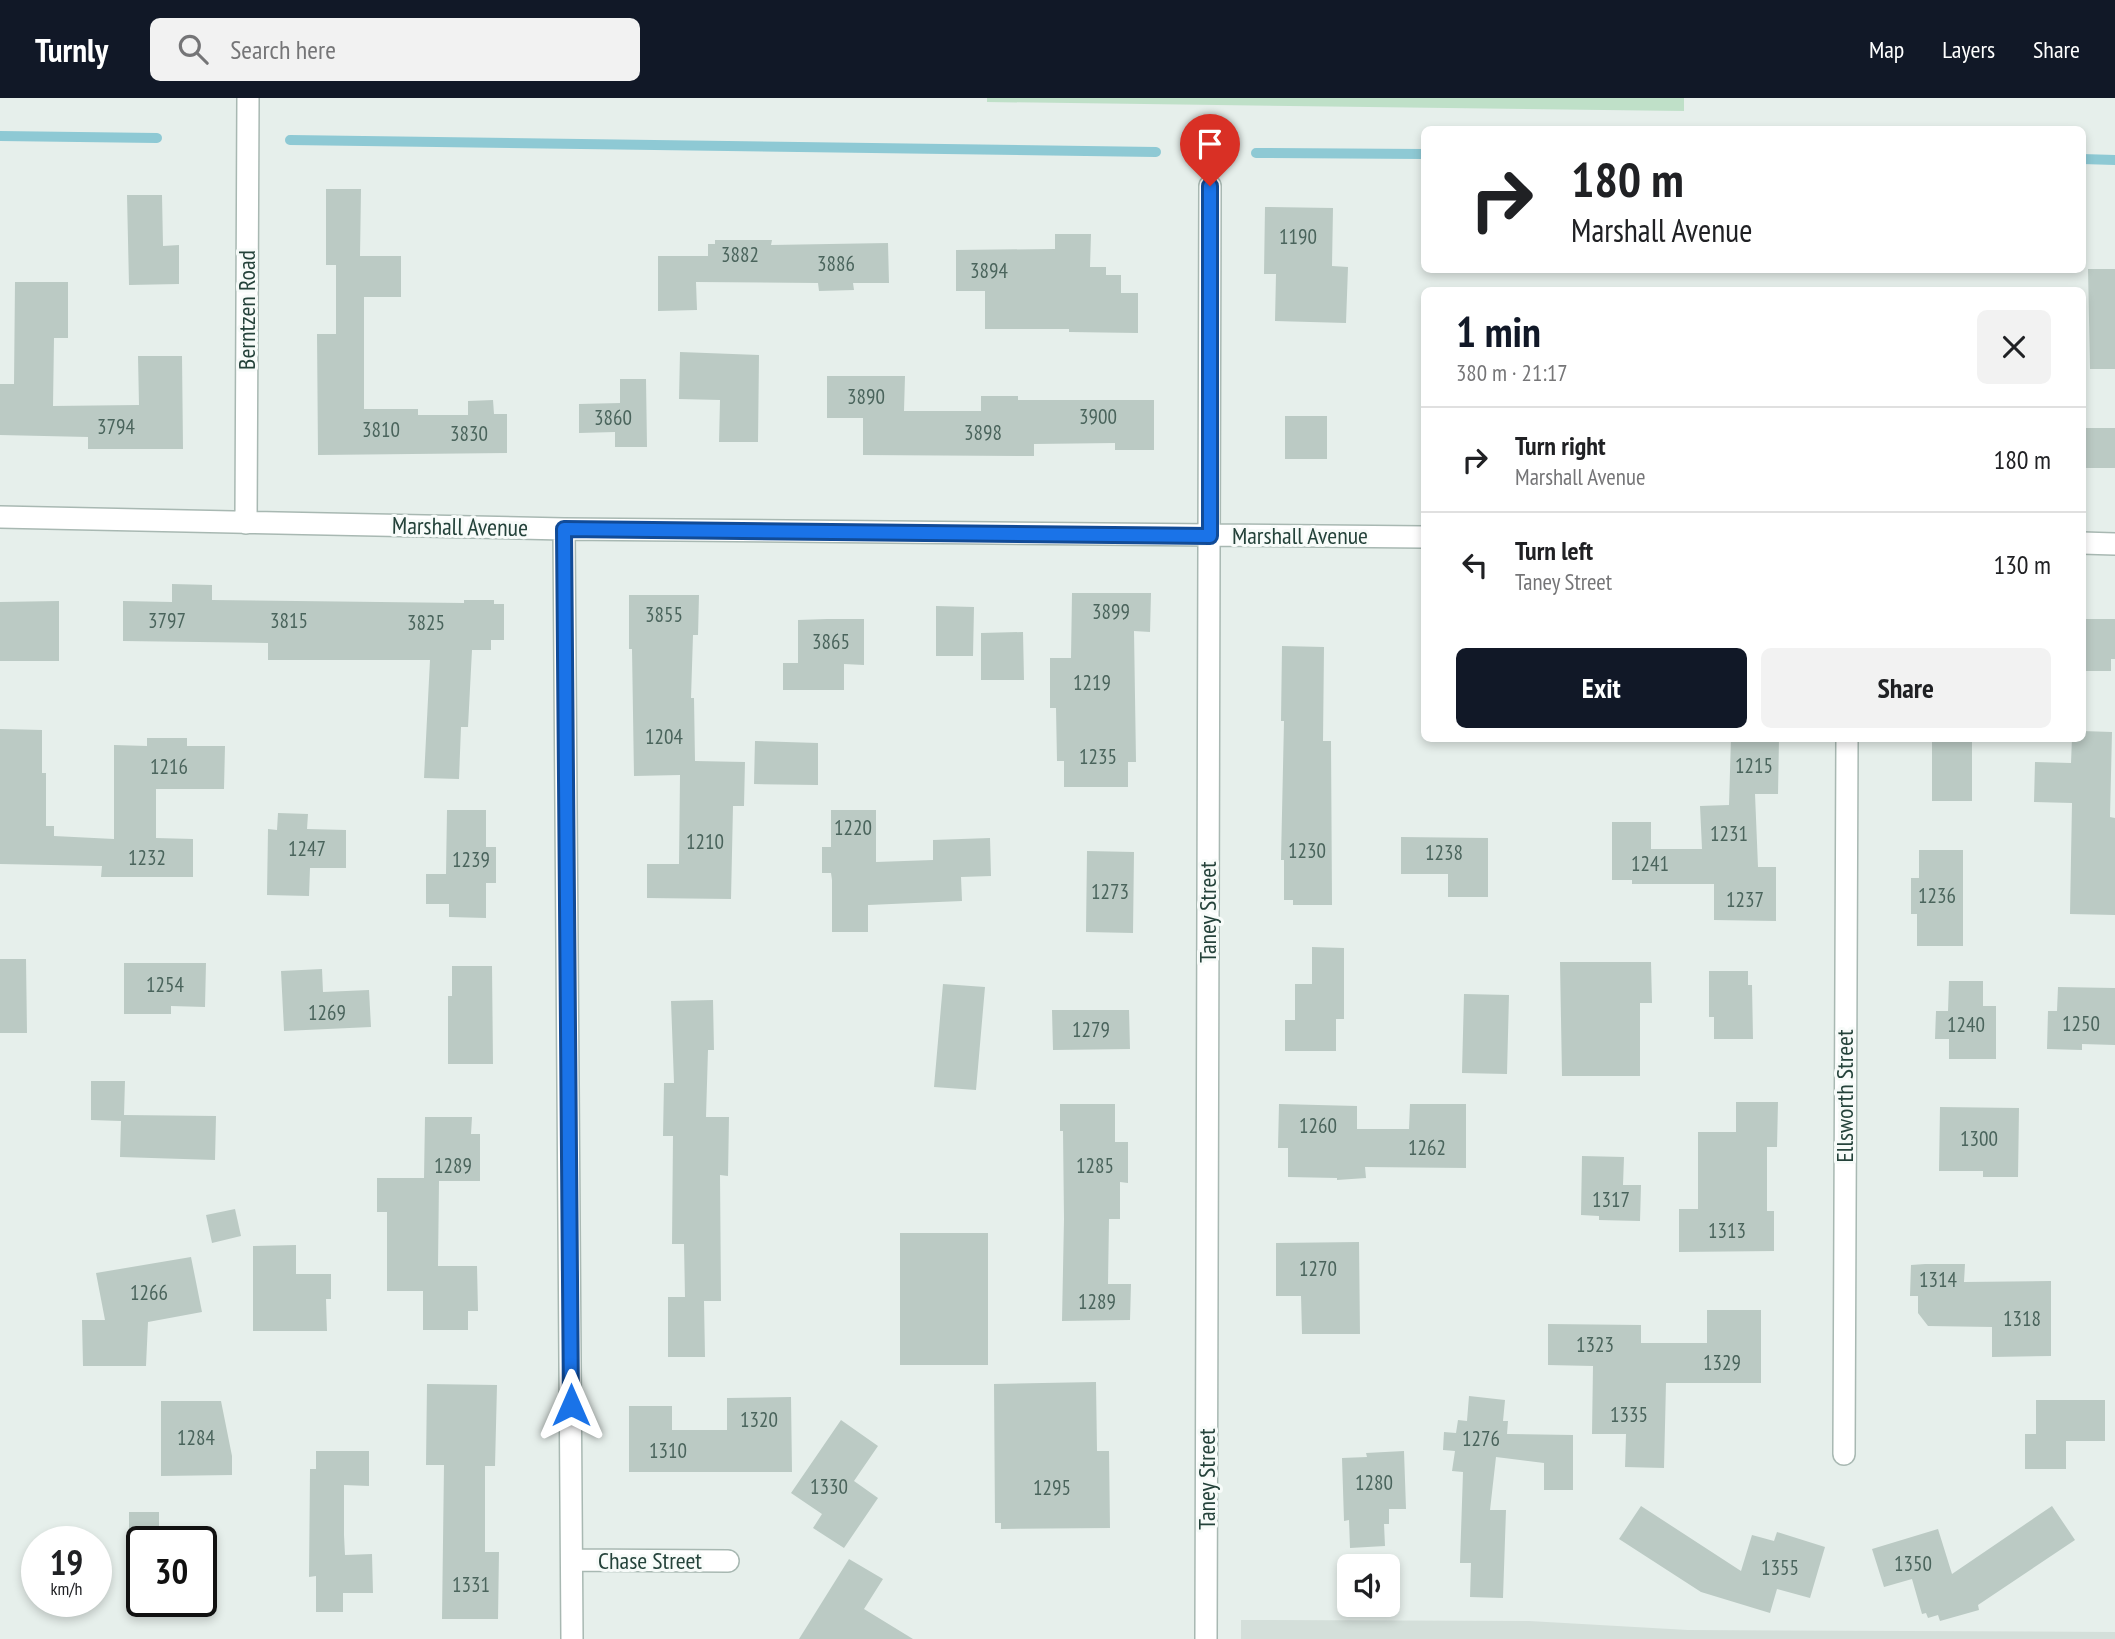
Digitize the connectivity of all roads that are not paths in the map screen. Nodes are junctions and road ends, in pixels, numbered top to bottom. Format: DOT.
graph roads {
  1 [pos="248,98"];
  2 [pos="1210,186"];
  3 [pos="0,517"];
  4 [pos="246,523"];
  5 [pos="564,529"];
  6 [pos="1210,536"];
  7 [pos="1421,537"];
  8 [pos="2086,543"];
  9 [pos="2115,544"];
  10 [pos="1847,742"];
  11 [pos="1844,1454"];
  12 [pos="572,1560"];
  13 [pos="728,1561"];
  14 [pos="572,1639"];
  15 [pos="1206,1639"];
  1 -- 4 [label="street, Berntzen Road"];
  2 -- 6 [label="street, Taney Street"];
  3 -- 4 [label="street, Marshall Avenue"];
  4 -- 5 [label="street, Marshall Avenue"];
  5 -- 6 [label="street, Marshall Avenue"];
  5 -- 12 [label="street, Chase Street"];
  6 -- 7 [label="street, Marshall Avenue"];
  6 -- 15 [label="street, Taney Street"];
  8 -- 9 [label="street"];
  10 -- 11 [label="street, Ellsworth Street"];
  12 -- 13 [label="street, Chase Street"];
  12 -- 14 [label="street, Chase Street"];
}
